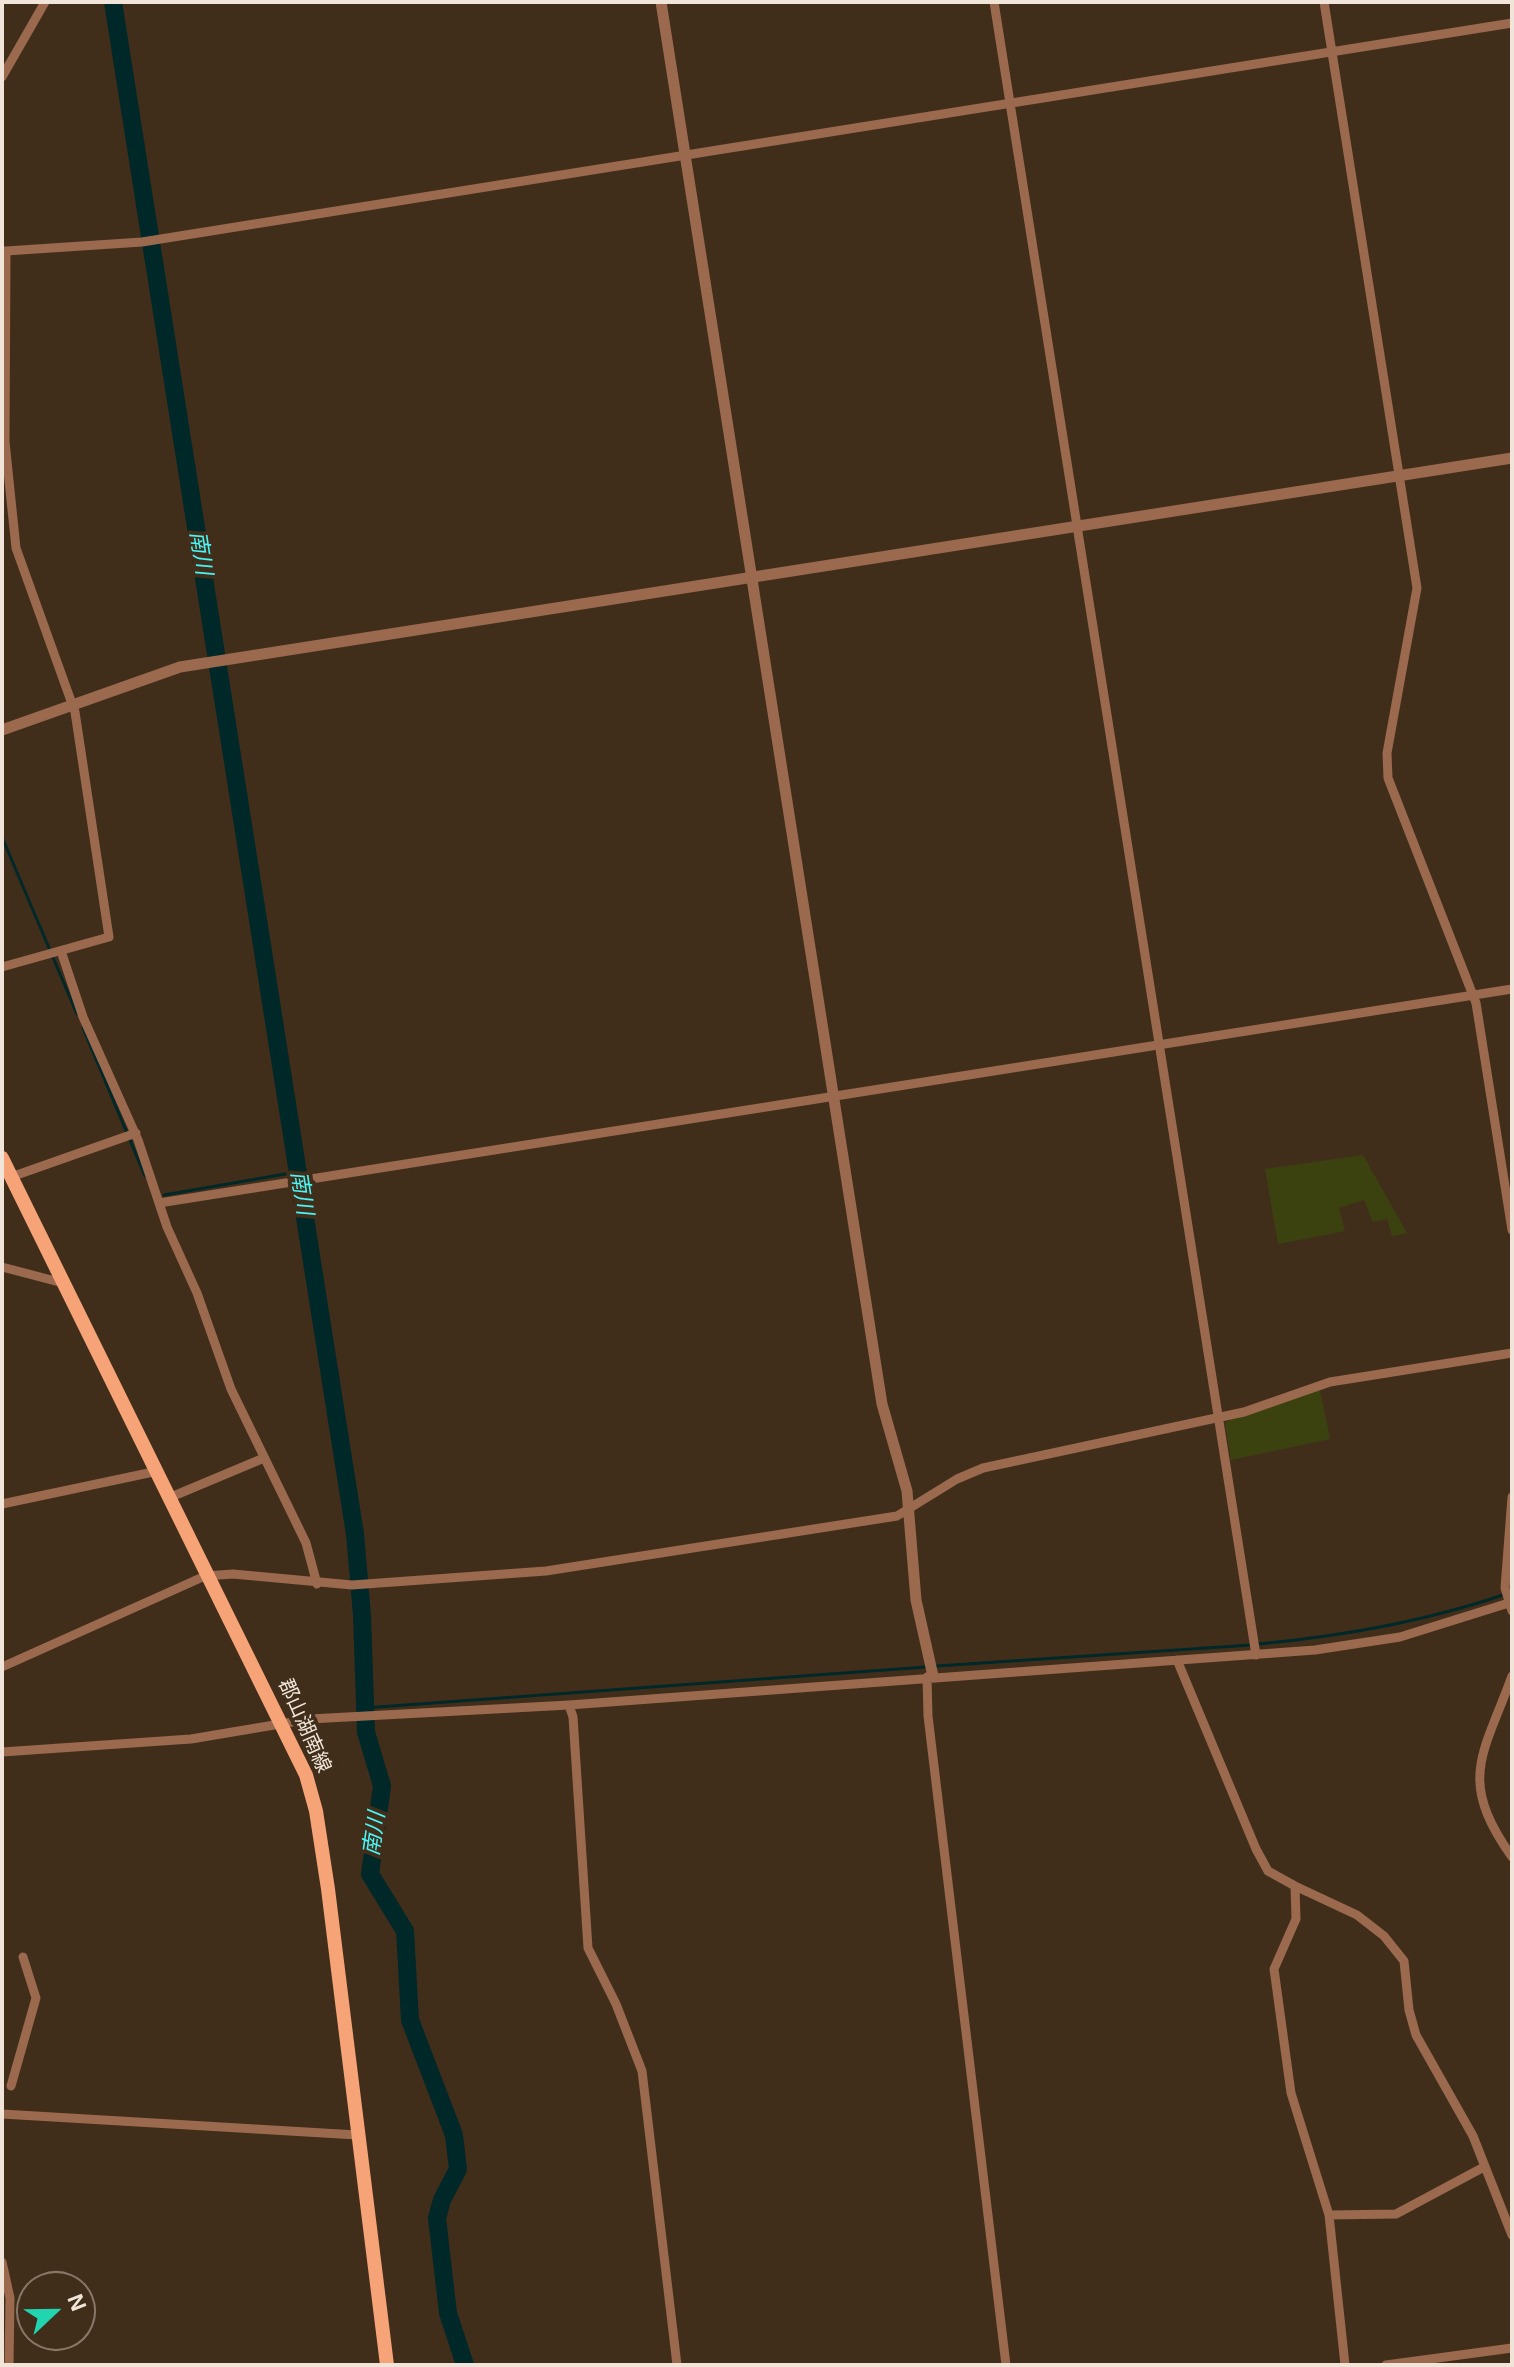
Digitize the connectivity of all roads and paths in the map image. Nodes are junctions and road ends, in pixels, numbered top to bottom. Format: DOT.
graph roads {
  1 [pos="45,2"];
  2 [pos="661,2"];
  3 [pos="994,2"];
  4 [pos="1324,2"];
  5 [pos="1512,23"];
  6 [pos="1331,52"];
  7 [pos="2,77"];
  8 [pos="1010,104"];
  9 [pos="685,155"];
  10 [pos="4,251"];
  11 [pos="1512,458"];
  12 [pos="1399,476"];
  13 [pos="1078,527"];
  14 [pos="751,579"];
  15 [pos="73,704"];
  16 [pos="2,730"];
  17 [pos="61,951"];
  18 [pos="2,967"];
  19 [pos="1512,989"];
  20 [pos="1474,994"];
  21 [pos="1161,1044"];
  22 [pos="833,1095"];
  23 [pos="136,1133"];
  24 [pos="2,1158"];
  25 [pos="11,1177"];
  26 [pos="159,1203"];
  27 [pos="1512,1230"];
  28 [pos="2,1267"];
  29 [pos="63,1283"];
  30 [pos="1512,1353"];
  31 [pos="1220,1417"];
  32 [pos="264,1458"];
  33 [pos="158,1471"];
  34 [pos="171,1497"];
  35 [pos="1512,1497"];
  36 [pos="2,1504"];
  37 [pos="908,1510"];
  38 [pos="211,1576"];
  39 [pos="317,1584"];
  40 [pos="1509,1600"];
  41 [pos="1255,1649"];
  42 [pos="1177,1660"];
  43 [pos="2,1667"];
  44 [pos="1512,1676"];
  45 [pos="930,1677"];
  46 [pos="569,1705"];
  47 [pos="285,1726"];
  48 [pos="2,1752"];
  49 [pos="1512,1857"];
  50 [pos="1295,1886"];
  51 [pos="23,1957"];
  52 [pos="11,2086"];
  53 [pos="2,2114"];
  54 [pos="357,2135"];
  55 [pos="1484,2167"];
  56 [pos="1329,2215"];
  57 [pos="1512,2235"];
  58 [pos="2,2262"];
  59 [pos="1512,2348"];
  60 [pos="9,2365"];
  61 [pos="387,2365"];
  62 [pos="677,2365"];
  63 [pos="1006,2365"];
  64 [pos="1345,2365"];
  65 [pos="1386,2365"];
  1 -- 7 [label="street"];
  2 -- 9 [label="street"];
  3 -- 8 [label="street"];
  4 -- 6 [label="street"];
  5 -- 6 [label="street"];
  6 -- 8 [label="street"];
  6 -- 12 [label="street"];
  8 -- 9 [label="street"];
  8 -- 13 [label="street"];
  9 -- 10 [label="street"];
  9 -- 14 [label="street"];
  10 -- 15 [label="street"];
  11 -- 12 [label="street"];
  12 -- 13 [label="street"];
  12 -- 20 [label="street"];
  13 -- 14 [label="street"];
  13 -- 21 [label="street"];
  14 -- 15 [label="street"];
  14 -- 22 [label="street"];
  15 -- 16 [label="street"];
  15 -- 17 [label="street"];
  17 -- 18 [label="street"];
  17 -- 23 [label="street"];
  19 -- 20 [label="street"];
  20 -- 21 [label="street"];
  20 -- 27 [label="street"];
  21 -- 22 [label="street"];
  21 -- 31 [label="street"];
  22 -- 26 [label="street"];
  22 -- 37 [label="street"];
  23 -- 25 [label="street"];
  23 -- 26 [label="street"];
  24 -- 25 [label="main road, 郡山湖南線"];
  25 -- 29 [label="main road, 郡山湖南線"];
  26 -- 32 [label="street"];
  28 -- 29 [label="street"];
  29 -- 33 [label="main road, 郡山湖南線"];
  30 -- 31 [label="street"];
  31 -- 37 [label="street"];
  31 -- 41 [label="street"];
  32 -- 34 [label="street"];
  32 -- 39 [label="street"];
  33 -- 34 [label="main road, 郡山湖南線"];
  33 -- 36 [label="street"];
  34 -- 38 [label="main road, 郡山湖南線"];
  35 -- 40 [label="street"];
  37 -- 39 [label="street"];
  37 -- 45 [label="street"];
  38 -- 39 [label="street"];
  38 -- 43 [label="street"];
  38 -- 47 [label="main road, 郡山湖南線"];
  40 -- 41 [label="street"];
  41 -- 42 [label="street"];
  42 -- 45 [label="street"];
  42 -- 50 [label="street"];
  44 -- 49 [label="street"];
  45 -- 46 [label="street"];
  45 -- 63 [label="street"];
  46 -- 47 [label="street"];
  46 -- 62 [label="street"];
  47 -- 48 [label="street"];
  47 -- 54 [label="main road, 郡山湖南線"];
  50 -- 55 [label="street"];
  50 -- 56 [label="street"];
  51 -- 52 [label="street"];
  53 -- 54 [label="street"];
  54 -- 61 [label="main road, 郡山湖南線"];
  55 -- 56 [label="street"];
  55 -- 57 [label="street"];
  56 -- 64 [label="street"];
  58 -- 60 [label="street"];
  59 -- 65 [label="street"];
}
